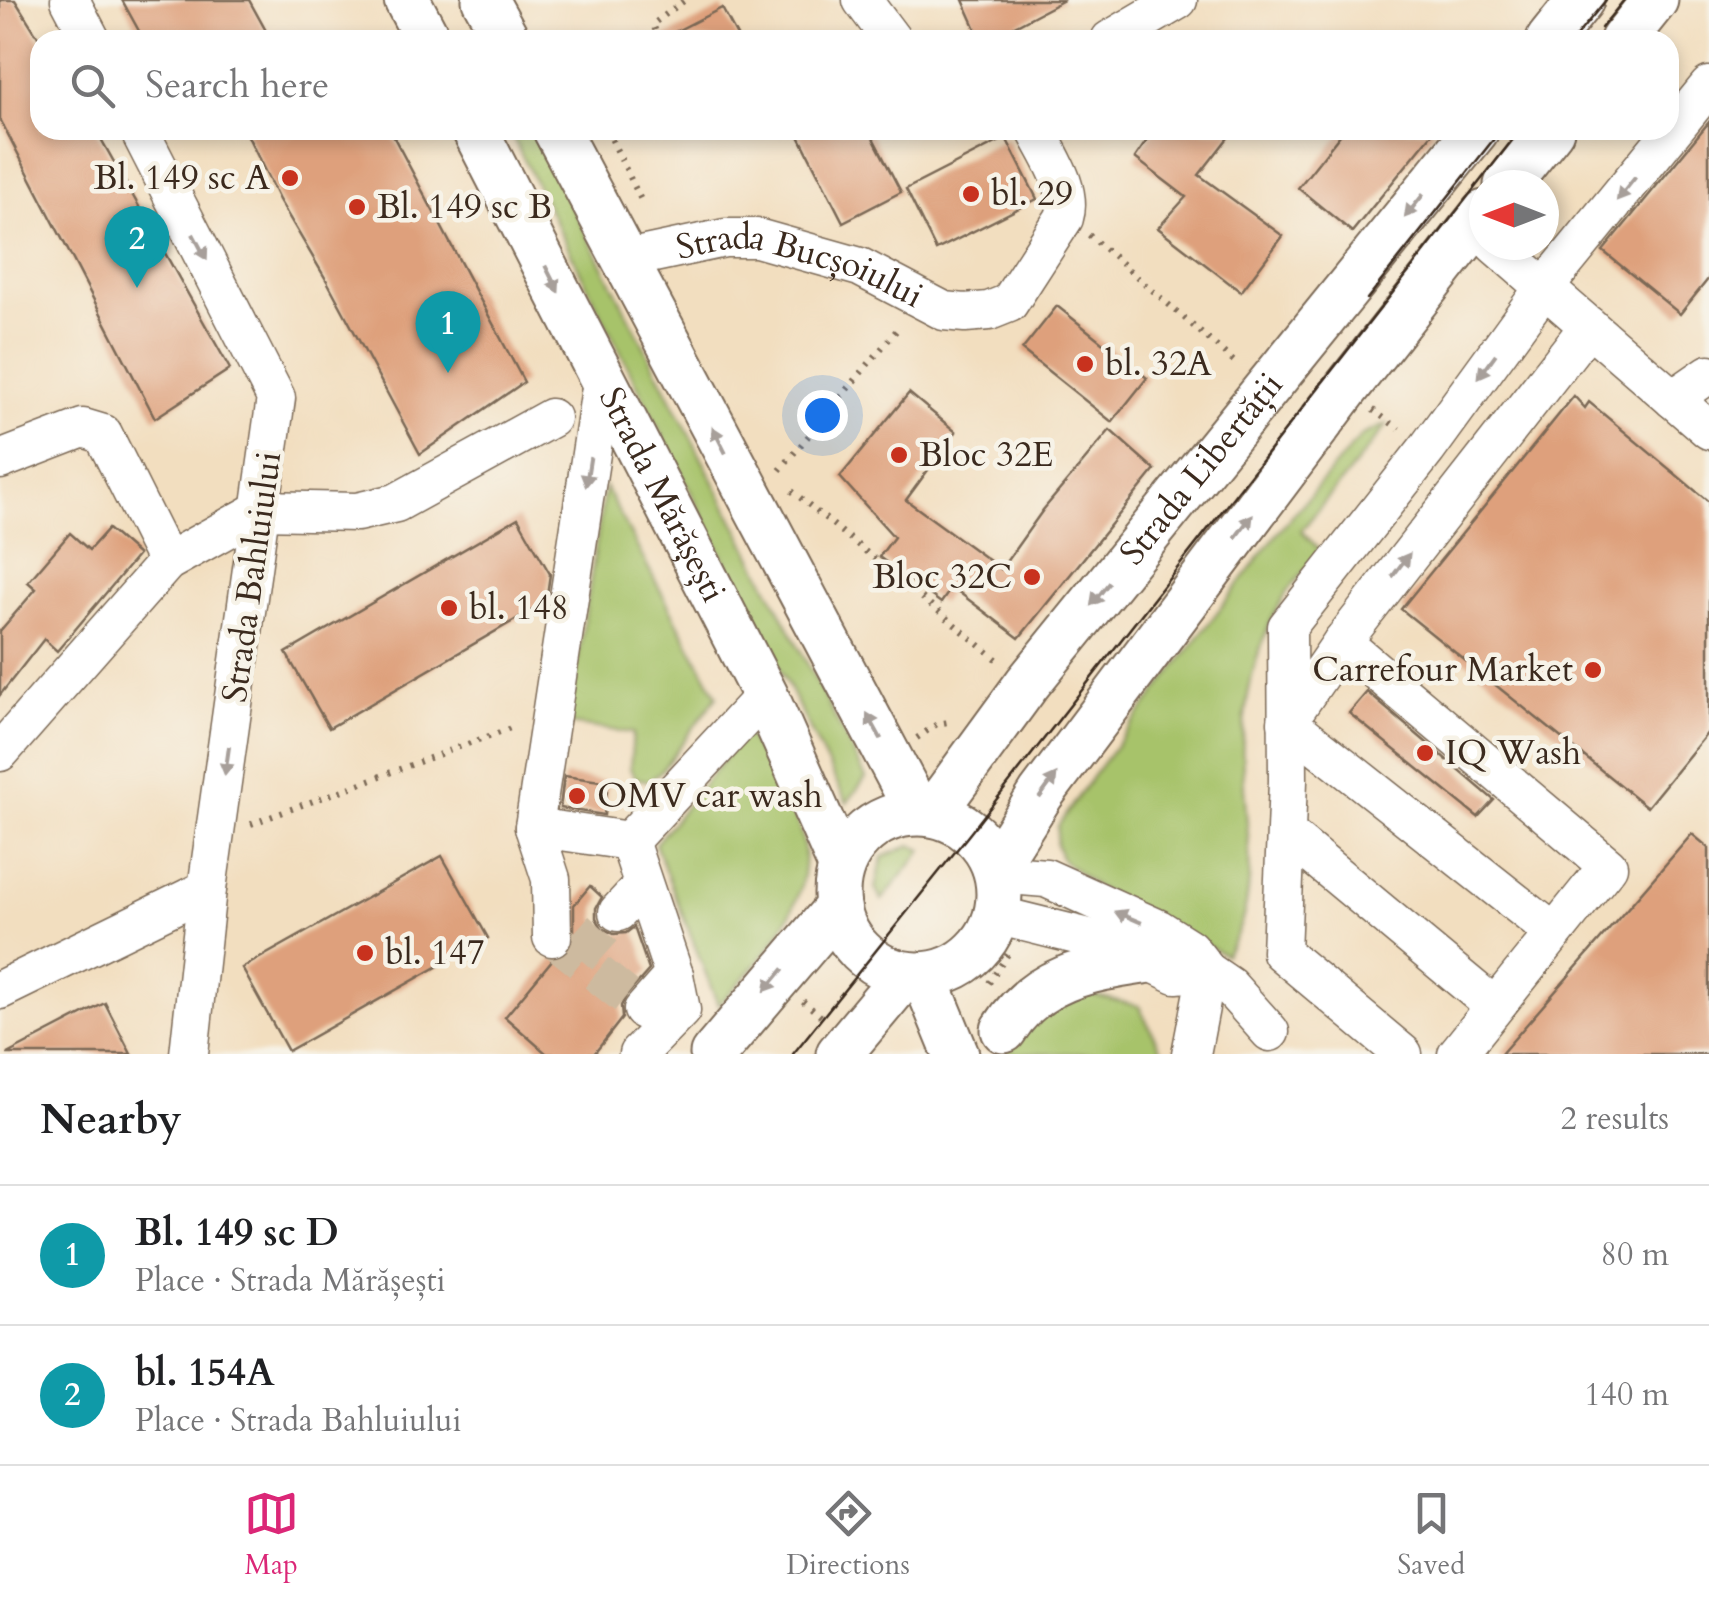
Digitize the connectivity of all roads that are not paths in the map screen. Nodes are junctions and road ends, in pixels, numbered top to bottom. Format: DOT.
graph roads {
  1 [pos="70,0"];
  2 [pos="408,0"];
  3 [pos="485,0"];
  4 [pos="862,0"];
  5 [pos="1178,0"];
  6 [pos="1581,0"];
  7 [pos="1655,0"];
  8 [pos="86,30"];
  9 [pos="423,30"];
  10 [pos="501,30"];
  11 [pos="884,30"];
  12 [pos="1127,30"];
  13 [pos="1556,30"];
  14 [pos="1631,30"];
  15 [pos="1709,86"];
  16 [pos="1679,123"];
  17 [pos="143,140"];
  18 [pos="480,140"];
  19 [pos="561,140"];
  20 [pos="1041,140"];
  21 [pos="1468,140"];
  22 [pos="1543,140"];
  23 [pos="1665,140"];
  24 [pos="1519,170"];
  25 [pos="1469,247"];
  26 [pos="626,259"];
  27 [pos="1515,260"];
  28 [pos="1544,288"];
  29 [pos="1589,326"];
  30 [pos="1709,374"];
  31 [pos="603,376"];
  32 [pos="1673,399"];
  33 [pos="551,418"];
  34 [pos="1709,430"];
  35 [pos="0,460"];
  36 [pos="260,510"];
  37 [pos="168,562"];
  38 [pos="1342,642"];
  39 [pos="765,694"];
  40 [pos="1287,722"];
  41 [pos="0,752"];
  42 [pos="925,813"];
  43 [pos="534,827"];
  44 [pos="1287,834"];
  45 [pos="629,841"];
  46 [pos="996,885"];
  47 [pos="839,886"];
  48 [pos="207,889"];
  49 [pos="1553,932"];
  50 [pos="552,937"];
  51 [pos="973,955"];
  52 [pos="1149,960"];
  53 [pos="1207,970"];
  54 [pos="914,975"];
  55 [pos="0,990"];
  56 [pos="1494,1006"];
  57 [pos="645,1024"];
  58 [pos="1270,1032"];
  59 [pos="1008,1042"];
  60 [pos="188,1054"];
  61 [pos="712,1054"];
  62 [pos="839,1054"];
  63 [pos="956,1054"];
  64 [pos="1191,1054"];
  65 [pos="1403,1054"];
  66 [pos="1456,1054"];
  1 -- 8 [label="street"];
  2 -- 9 [label="main road"];
  3 -- 10 [label="main road"];
  4 -- 11 [label="street"];
  5 -- 12 [label="street"];
  6 -- 13 [label="main road"];
  7 -- 14 [label="main road"];
  15 -- 16 [label="street, one-way"];
  17 -- 36 [label="street, Strada Bahluiului, one-way"];
  18 -- 31 [label="main road, Strada Mărășești, one-way"];
  19 -- 26 [label="main road"];
  20 -- 26 [label="street, Strada Bucșoiului"];
  21 -- 42 [label="main road, Strada Libertății, one-way"];
  22 -- 24 [label="main road"];
  23 -- 28 [label="street, one-way"];
  46 -- 25 [label="main road, Strada Libertății, one-way"];
  42 -- 26 [label="main road, one-way"];
  27 -- 28 [label="street"];
  28 -- 29 [label="street"];
  28 -- 40 [label="street, one-way"];
  29 -- 32 [label="street"];
  38 -- 29 [label="street, one-way"];
  30 -- 32 [label="street"];
  31 -- 39 [label="main road, Strada Mărășești"];
  31 -- 43 [label="street, one-way"];
  32 -- 34 [label="street"];
  33 -- 36 [label="street"];
  35 -- 37 [label="street"];
  36 -- 37 [label="street"];
  36 -- 48 [label="street, Strada Bahluiului, one-way"];
  37 -- 41 [label="street"];
  38 -- 40 [label="street"];
  38 -- 49 [label="street"];
  39 -- 45 [label="street"];
  39 -- 47 [label="main road, Strada Mărășești"];
  40 -- 44 [label="street"];
  40 -- 49 [label="street"];
  42 -- 46 [label="main road"];
  42 -- 47 [label="main road"];
  43 -- 45 [label="street"];
  43 -- 50 [label="street"];
  44 -- 56 [label="street"];
  44 -- 65 [label="street"];
  45 -- 57 [label="street"];
  46 -- 51 [label="main road"];
  46 -- 52 [label="street"];
  53 -- 46 [label="street, one-way"];
  47 -- 54 [label="main road"];
  47 -- 61 [label="main road, one-way"];
  48 -- 55 [label="street"];
  48 -- 60 [label="street, Strada Bahluiului"];
  49 -- 56 [label="street"];
  51 -- 54 [label="main road"];
  51 -- 59 [label="main road"];
  52 -- 53 [label="street"];
  52 -- 59 [label="main road"];
  53 -- 58 [label="street"];
  53 -- 64 [label="street"];
  54 -- 62 [label="main road"];
  54 -- 63 [label="main road"];
  56 -- 66 [label="street"];
}
